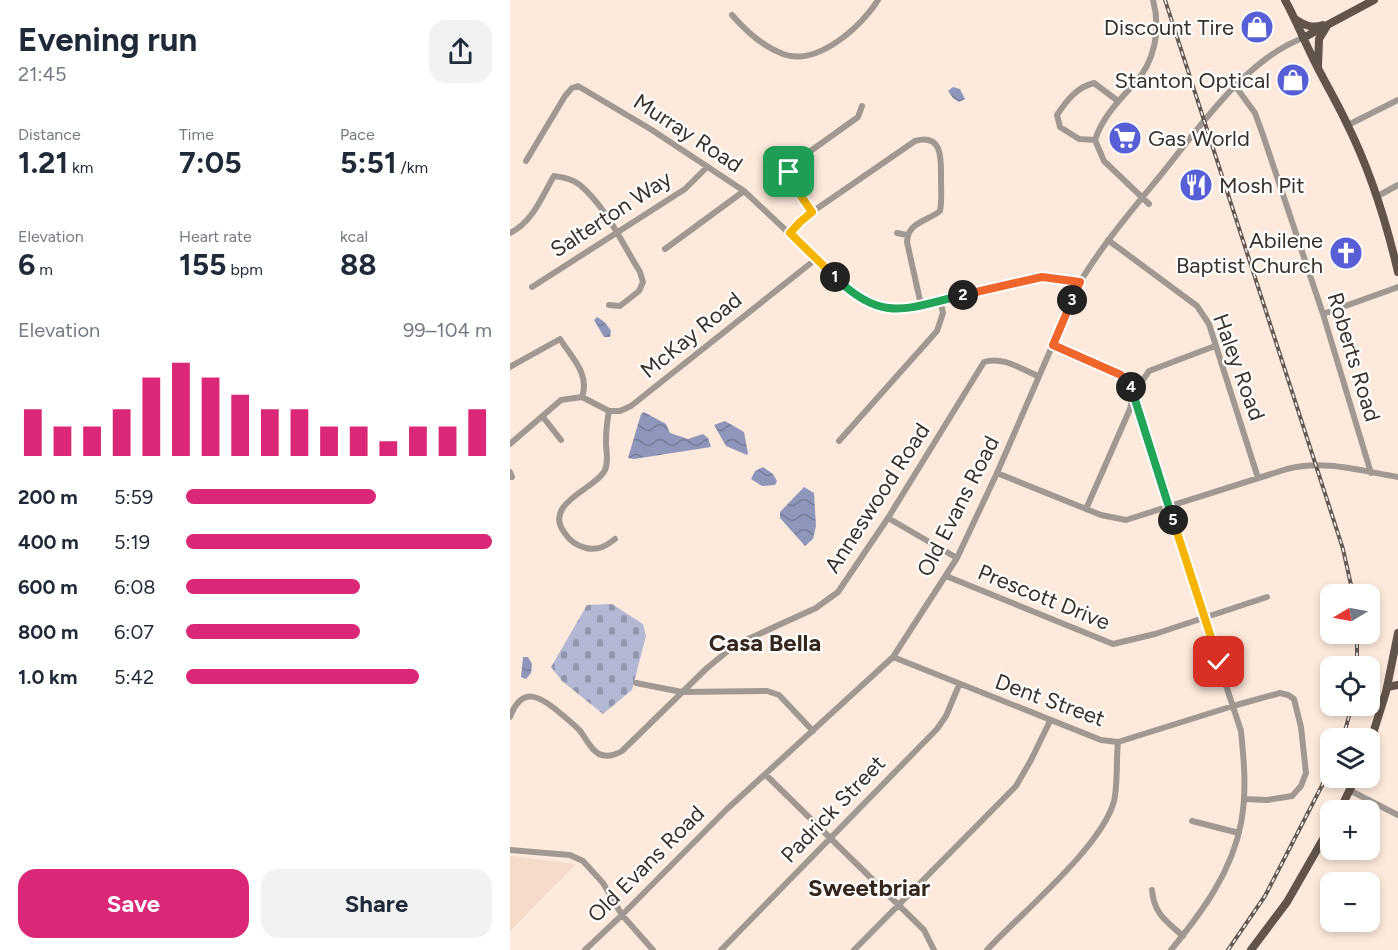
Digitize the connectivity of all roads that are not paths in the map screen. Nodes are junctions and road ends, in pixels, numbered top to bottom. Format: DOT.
graph roads {
  1 [pos="878,0"];
  2 [pos="1153,0"];
  3 [pos="1285,0"];
  4 [pos="1374,0"];
  5 [pos="732,15"];
  6 [pos="1295,19"];
  7 [pos="1330,23"];
  8 [pos="1304,38"];
  9 [pos="1318,68"];
  10 [pos="1236,87"];
  11 [pos="1398,100"];
  12 [pos="1118,101"];
  13 [pos="862,106"];
  14 [pos="1348,125"];
  15 [pos="1095,140"];
  16 [pos="526,161"];
  17 [pos="707,167"];
  18 [pos="1398,185"];
  19 [pos="744,191"];
  20 [pos="1376,197"];
  21 [pos="1142,198"];
  22 [pos="1149,204"];
  23 [pos="812,212"];
  24 [pos="510,233"];
  25 [pos="616,233"];
  26 [pos="790,233"];
  27 [pos="897,233"];
  28 [pos="907,235"];
  29 [pos="1108,240"];
  30 [pos="665,249"];
  31 [pos="816,259"];
  32 [pos="1398,272"];
  33 [pos="1080,282"];
  34 [pos="532,287"];
  35 [pos="1398,287"];
  36 [pos="940,300"];
  37 [pos="609,305"];
  38 [pos="921,305"];
  39 [pos="1323,314"];
  40 [pos="1053,345"];
  41 [pos="1215,346"];
  42 [pos="510,367"];
  43 [pos="1038,376"];
  44 [pos="1134,393"];
  45 [pos="582,397"];
  46 [pos="609,411"];
  47 [pos="543,417"];
  48 [pos="561,440"];
  49 [pos="838,441"];
  50 [pos="510,444"];
  51 [pos="997,473"];
  52 [pos="1371,473"];
  53 [pos="1398,477"];
  54 [pos="1258,478"];
  55 [pos="1168,507"];
  56 [pos="1086,509"];
  57 [pos="888,518"];
  58 [pos="615,539"];
  59 [pos="957,558"];
  60 [pos="946,576"];
  61 [pos="1267,597"];
  62 [pos="1204,618"];
  63 [pos="1398,633"];
  64 [pos="892,657"];
  65 [pos="636,683"];
  66 [pos="959,685"];
  67 [pos="1398,685"];
  68 [pos="1387,687"];
  69 [pos="682,692"];
  70 [pos="1233,706"];
  71 [pos="510,717"];
  72 [pos="1050,721"];
  73 [pos="1375,728"];
  74 [pos="813,730"];
  75 [pos="1118,742"];
  76 [pos="766,775"];
  77 [pos="1352,788"];
  78 [pos="1351,791"];
  79 [pos="1244,799"];
  80 [pos="1346,800"];
  81 [pos="1398,815"];
  82 [pos="1192,821"];
  83 [pos="1239,833"];
  84 [pos="831,838"];
  85 [pos="1320,844"];
  86 [pos="510,850"];
  87 [pos="1152,890"];
  88 [pos="898,904"];
  89 [pos="622,915"];
  90 [pos="1183,936"];
  91 [pos="585,950"];
  92 [pos="653,950"];
  93 [pos="721,950"];
  94 [pos="854,950"];
  95 [pos="934,950"];
  96 [pos="987,950"];
  97 [pos="1171,950"];
  98 [pos="1251,950"];
  1 -- 5 [label="street"];
  2 -- 12 [label="street"];
  3 -- 6 [label="main road"];
  4 -- 7 [label="main road"];
  6 -- 7 [label="main road"];
  6 -- 8 [label="main road"];
  7 -- 8 [label="main road"];
  7 -- 9 [label="main road"];
  8 -- 9 [label="main road"];
  8 -- 10 [label="street, Old Evans Road"];
  9 -- 14 [label="main road"];
  10 -- 21 [label="street, Old Evans Road"];
  10 -- 39 [label="street, Roberts Road"];
  11 -- 14 [label="street"];
  12 -- 15 [label="street"];
  12 -- 15 [label="street"];
  13 -- 23 [label="street"];
  14 -- 20 [label="main road"];
  15 -- 21 [label="street"];
  16 -- 17 [label="street, Murray Road"];
  17 -- 19 [label="street, Murray Road"];
  17 -- 25 [label="street, Salterton Way"];
  18 -- 20 [label="street"];
  19 -- 26 [label="street, Murray Road"];
  19 -- 30 [label="street"];
  20 -- 32 [label="main road"];
  21 -- 22 [label="street"];
  21 -- 29 [label="street, Old Evans Road"];
  23 -- 26 [label="street"];
  23 -- 28 [label="street"];
  24 -- 25 [label="street"];
  25 -- 34 [label="street, Salterton Way"];
  25 -- 37 [label="street"];
  26 -- 31 [label="street, Murray Road"];
  27 -- 28 [label="street"];
  28 -- 38 [label="street"];
  29 -- 33 [label="street, Old Evans Road"];
  29 -- 41 [label="street, Haley Road"];
  31 -- 38 [label="street, Murray Road"];
  31 -- 46 [label="street, McKay Road"];
  33 -- 36 [label="street, Murray Road"];
  33 -- 40 [label="street, Old Evans Road"];
  35 -- 39 [label="street"];
  36 -- 38 [label="street, Murray Road"];
  36 -- 49 [label="street"];
  39 -- 52 [label="street, Roberts Road"];
  40 -- 43 [label="street, Old Evans Road"];
  40 -- 44 [label="street"];
  41 -- 44 [label="street"];
  41 -- 54 [label="street, Haley Road"];
  42 -- 45 [label="street"];
  43 -- 51 [label="street, Old Evans Road"];
  43 -- 57 [label="street, Anneswood Road"];
  44 -- 55 [label="street"];
  44 -- 56 [label="street"];
  45 -- 46 [label="street"];
  45 -- 47 [label="street"];
  46 -- 58 [label="street"];
  47 -- 48 [label="street"];
  47 -- 50 [label="street"];
  51 -- 56 [label="street"];
  51 -- 59 [label="street, Old Evans Road"];
  52 -- 53 [label="street"];
  52 -- 54 [label="street"];
  54 -- 55 [label="street"];
  55 -- 56 [label="street"];
  55 -- 62 [label="street"];
  57 -- 59 [label="street"];
  57 -- 69 [label="street, Anneswood Road"];
  59 -- 60 [label="street, Old Evans Road"];
  60 -- 62 [label="street, Prescott Drive"];
  60 -- 64 [label="street, Old Evans Road"];
  61 -- 62 [label="street, Prescott Drive"];
  62 -- 70 [label="street"];
  63 -- 68 [label="main road"];
  64 -- 66 [label="street, Dent Street"];
  64 -- 74 [label="street, Old Evans Road"];
  65 -- 69 [label="street"];
  66 -- 72 [label="street, Dent Street"];
  66 -- 84 [label="street, Padrick Street"];
  67 -- 68 [label="main road"];
  68 -- 73 [label="main road"];
  69 -- 71 [label="street, Anneswood Road"];
  69 -- 74 [label="street"];
  70 -- 75 [label="street, Dent Street"];
  70 -- 79 [label="street"];
  70 -- 79 [label="street, Dent Street"];
  72 -- 75 [label="street, Dent Street"];
  72 -- 88 [label="street"];
  74 -- 76 [label="street, Old Evans Road"];
  75 -- 96 [label="street"];
  76 -- 84 [label="street"];
  76 -- 89 [label="street, Old Evans Road"];
  77 -- 78 [label="main road"];
  78 -- 80 [label="main road"];
  78 -- 81 [label="street"];
  79 -- 83 [label="street"];
  82 -- 83 [label="street"];
  83 -- 90 [label="street"];
  84 -- 88 [label="street"];
  84 -- 93 [label="street, Padrick Street"];
  85 -- 98 [label="main road"];
  86 -- 89 [label="street"];
  87 -- 90 [label="street"];
  88 -- 94 [label="street"];
  88 -- 95 [label="street"];
  89 -- 91 [label="street, Old Evans Road"];
  89 -- 92 [label="street"];
  90 -- 97 [label="street"];
}
